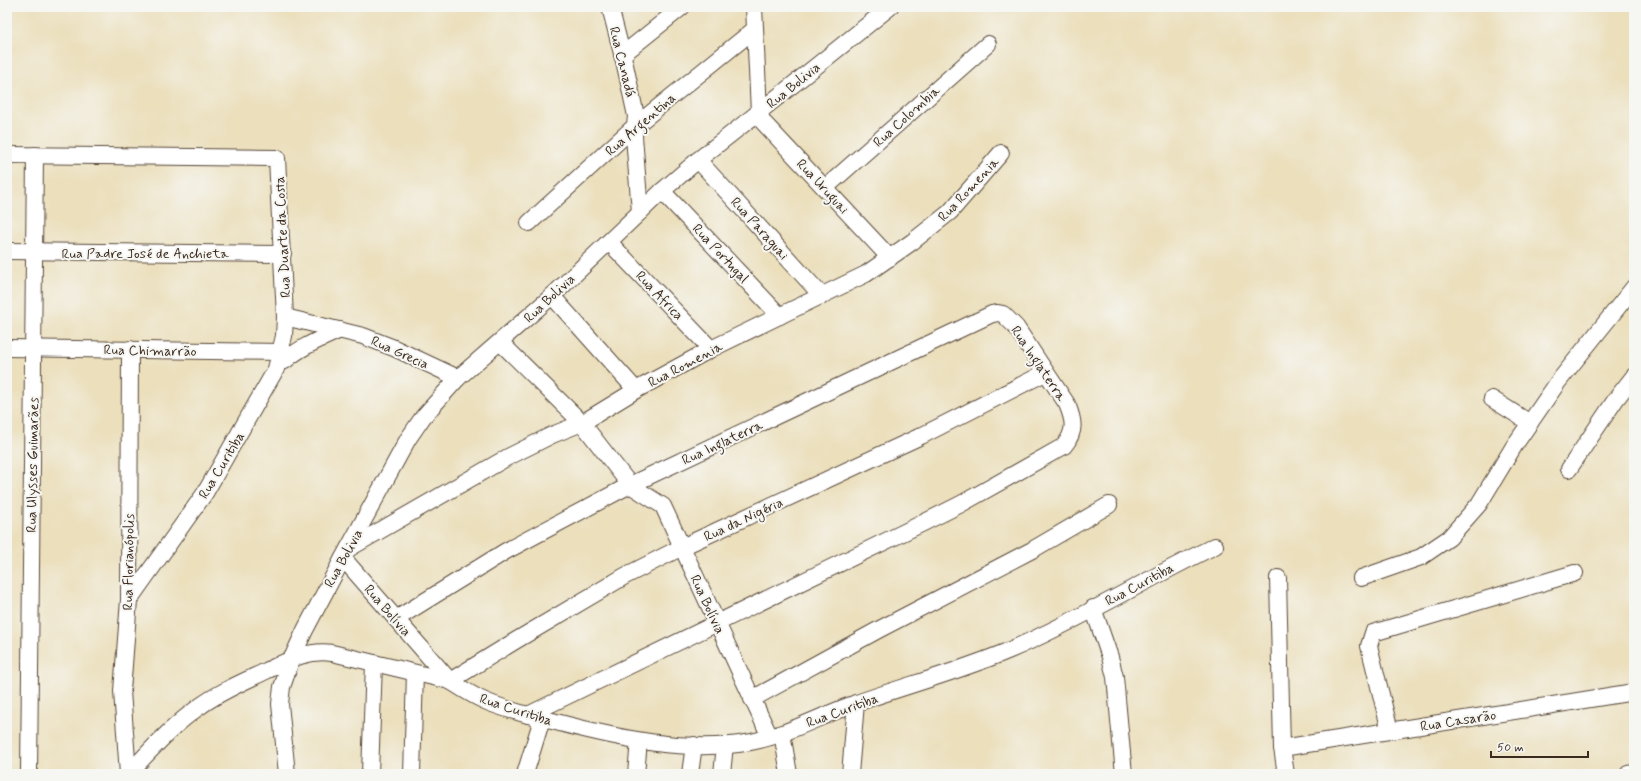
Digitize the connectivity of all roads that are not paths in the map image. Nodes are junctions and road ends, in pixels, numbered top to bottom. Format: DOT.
graph roads {
  1 [pos="610,7"];
  2 [pos="682,7"];
  3 [pos="754,7"];
  4 [pos="890,7"];
  5 [pos="755,29"];
  6 [pos="988,44"];
  7 [pos="622,55"];
  8 [pos="759,112"];
  9 [pos="635,126"];
  10 [pos="1001,153"];
  11 [pos="7,155"];
  12 [pos="35,155"];
  13 [pos="698,160"];
  14 [pos="824,188"];
  15 [pos="662,191"];
  16 [pos="640,212"];
  17 [pos="529,223"];
  18 [pos="609,242"];
  19 [pos="7,251"];
  20 [pos="34,252"];
  21 [pos="283,254"];
  22 [pos="890,258"];
  23 [pos="1634,287"];
  24 [pos="552,296"];
  25 [pos="822,296"];
  26 [pos="780,316"];
  27 [pos="285,317"];
  28 [pos="340,330"];
  29 [pos="500,342"];
  30 [pos="7,348"];
  31 [pos="34,348"];
  32 [pos="130,349"];
  33 [pos="711,349"];
  34 [pos="286,353"];
  35 [pos="1045,373"];
  36 [pos="1634,376"];
  37 [pos="458,378"];
  38 [pos="636,390"];
  39 [pos="1492,399"];
  40 [pos="582,423"];
  41 [pos="1530,423"];
  42 [pos="1569,469"];
  43 [pos="630,485"];
  44 [pos="1110,505"];
  45 [pos="1215,546"];
  46 [pos="682,547"];
  47 [pos="345,554"];
  48 [pos="1575,573"];
  49 [pos="1278,578"];
  50 [pos="1361,578"];
  51 [pos="129,600"];
  52 [pos="1093,608"];
  53 [pos="396,619"];
  54 [pos="718,624"];
  55 [pos="292,658"];
  56 [pos="374,663"];
  57 [pos="415,673"];
  58 [pos="450,681"];
  59 [pos="1634,692"];
  60 [pos="752,699"];
  61 [pos="856,703"];
  62 [pos="535,717"];
  63 [pos="1390,730"];
  64 [pos="776,735"];
  65 [pos="639,741"];
  66 [pos="694,745"];
  67 [pos="725,745"];
  68 [pos="1282,748"];
  69 [pos="1634,773"];
  70 [pos="29,774"];
  71 [pos="128,774"];
  72 [pos="287,774"];
  73 [pos="370,774"];
  74 [pos="412,774"];
  75 [pos="525,774"];
  76 [pos="636,774"];
  77 [pos="690,774"];
  78 [pos="722,774"];
  79 [pos="789,774"];
  80 [pos="850,774"];
  81 [pos="1124,774"];
  82 [pos="1286,774"];
  83 [pos="1628,774"];
  1 -- 7 [label="street, Rua Canadá"];
  2 -- 7 [label="street"];
  3 -- 5 [label="street"];
  4 -- 8 [label="street, Rua Bolivia"];
  5 -- 8 [label="street"];
  5 -- 9 [label="street, Rua Argentina"];
  6 -- 14 [label="street, Rua Colombia"];
  7 -- 9 [label="street, Rua Canadá"];
  8 -- 13 [label="street, Rua Bolivia"];
  8 -- 14 [label="street, Rua Uruguai"];
  9 -- 16 [label="street, Rua Canadá"];
  9 -- 17 [label="street, Rua Argentina"];
  10 -- 22 [label="street, Rua Romenia"];
  11 -- 12 [label="street"];
  12 -- 20 [label="street, Rua Ulysses Guimarães"];
  12 -- 21 [label="street, Rua Duarte da Costa"];
  13 -- 15 [label="street, Rua Bolivia"];
  13 -- 25 [label="street, Rua Paraguai"];
  14 -- 22 [label="street, Rua Uruguai"];
  15 -- 16 [label="street, Rua Bolivia"];
  15 -- 26 [label="street, Rua Portugal"];
  16 -- 18 [label="street, Rua Bolivia"];
  18 -- 24 [label="street, Rua Bolivia"];
  18 -- 33 [label="street, Rua Africa"];
  19 -- 20 [label="street, Rua Padre José de Anchieta"];
  20 -- 21 [label="street, Rua Padre José de Anchieta"];
  20 -- 31 [label="street, Rua Ulysses Guimarães"];
  21 -- 27 [label="street, Rua Duarte da Costa"];
  22 -- 25 [label="street, Rua Romenia"];
  23 -- 41 [label="street"];
  24 -- 29 [label="street, Rua Bolivia"];
  24 -- 38 [label="street"];
  25 -- 26 [label="street, Rua Romenia"];
  26 -- 33 [label="street, Rua Romenia"];
  27 -- 28 [label="street, Rua Grecia"];
  27 -- 34 [label="street"];
  28 -- 34 [label="street"];
  28 -- 37 [label="street, Rua Grecia"];
  29 -- 37 [label="street, Rua Bolivia"];
  29 -- 40 [label="street, Rua Bolívia"];
  30 -- 31 [label="street, Rua Chimarrão"];
  31 -- 32 [label="street, Rua Chimarrão"];
  31 -- 70 [label="street, Rua Ulysses Guimarães"];
  32 -- 34 [label="street, Rua Chimarrão"];
  32 -- 51 [label="street, Rua Florianópolis"];
  33 -- 38 [label="street, Rua Romenia"];
  34 -- 51 [label="street, Rua Curitiba"];
  35 -- 43 [label="street, Rua Inglaterra"];
  35 -- 46 [label="street, Rua da Nigéria"];
  35 -- 54 [label="street, Rua Inglaterra"];
  36 -- 42 [label="street"];
  37 -- 47 [label="street, Rua Bolivia"];
  38 -- 40 [label="street, Rua Romenia"];
  39 -- 41 [label="street"];
  40 -- 43 [label="street, Rua Bolívia"];
  40 -- 47 [label="street, Rua Romenia"];
  41 -- 50 [label="street"];
  43 -- 46 [label="street, Rua Bolívia"];
  43 -- 53 [label="street, Rua Inglaterra"];
  44 -- 60 [label="street"];
  45 -- 52 [label="street, Rua Curitiba"];
  46 -- 54 [label="street, Rua Bolívia"];
  46 -- 58 [label="street, Rua da Nigéria"];
  47 -- 53 [label="street, Rua Bolívia"];
  47 -- 55 [label="street, Rua Bolivia"];
  48 -- 63 [label="street"];
  49 -- 68 [label="street"];
  51 -- 71 [label="street, Rua Florianópolis"];
  52 -- 61 [label="street, Rua Curitiba"];
  52 -- 81 [label="street"];
  53 -- 58 [label="street, Rua Bolívia"];
  54 -- 60 [label="street, Rua Bolívia"];
  54 -- 62 [label="street, Rua Inglaterra"];
  55 -- 56 [label="street"];
  55 -- 71 [label="street"];
  55 -- 72 [label="street, Rua Bolivia"];
  56 -- 57 [label="street"];
  56 -- 73 [label="street"];
  57 -- 58 [label="street"];
  57 -- 74 [label="street"];
  58 -- 62 [label="street, Rua Curitiba"];
  59 -- 63 [label="street, Rua Casarão"];
  60 -- 64 [label="street, Rua Bolívia"];
  61 -- 64 [label="street, Rua Curitiba"];
  61 -- 80 [label="street"];
  62 -- 65 [label="street, Rua Curitiba"];
  62 -- 75 [label="street"];
  63 -- 68 [label="street, Rua Casarão"];
  64 -- 67 [label="street, Rua Curitiba"];
  64 -- 79 [label="street, Rua Bolívia"];
  65 -- 66 [label="street, Rua Curitiba"];
  65 -- 76 [label="street"];
  66 -- 67 [label="street, Rua Curitiba"];
  66 -- 77 [label="street"];
  67 -- 78 [label="street"];
  68 -- 82 [label="street"];
  69 -- 83 [label="street"];
}
